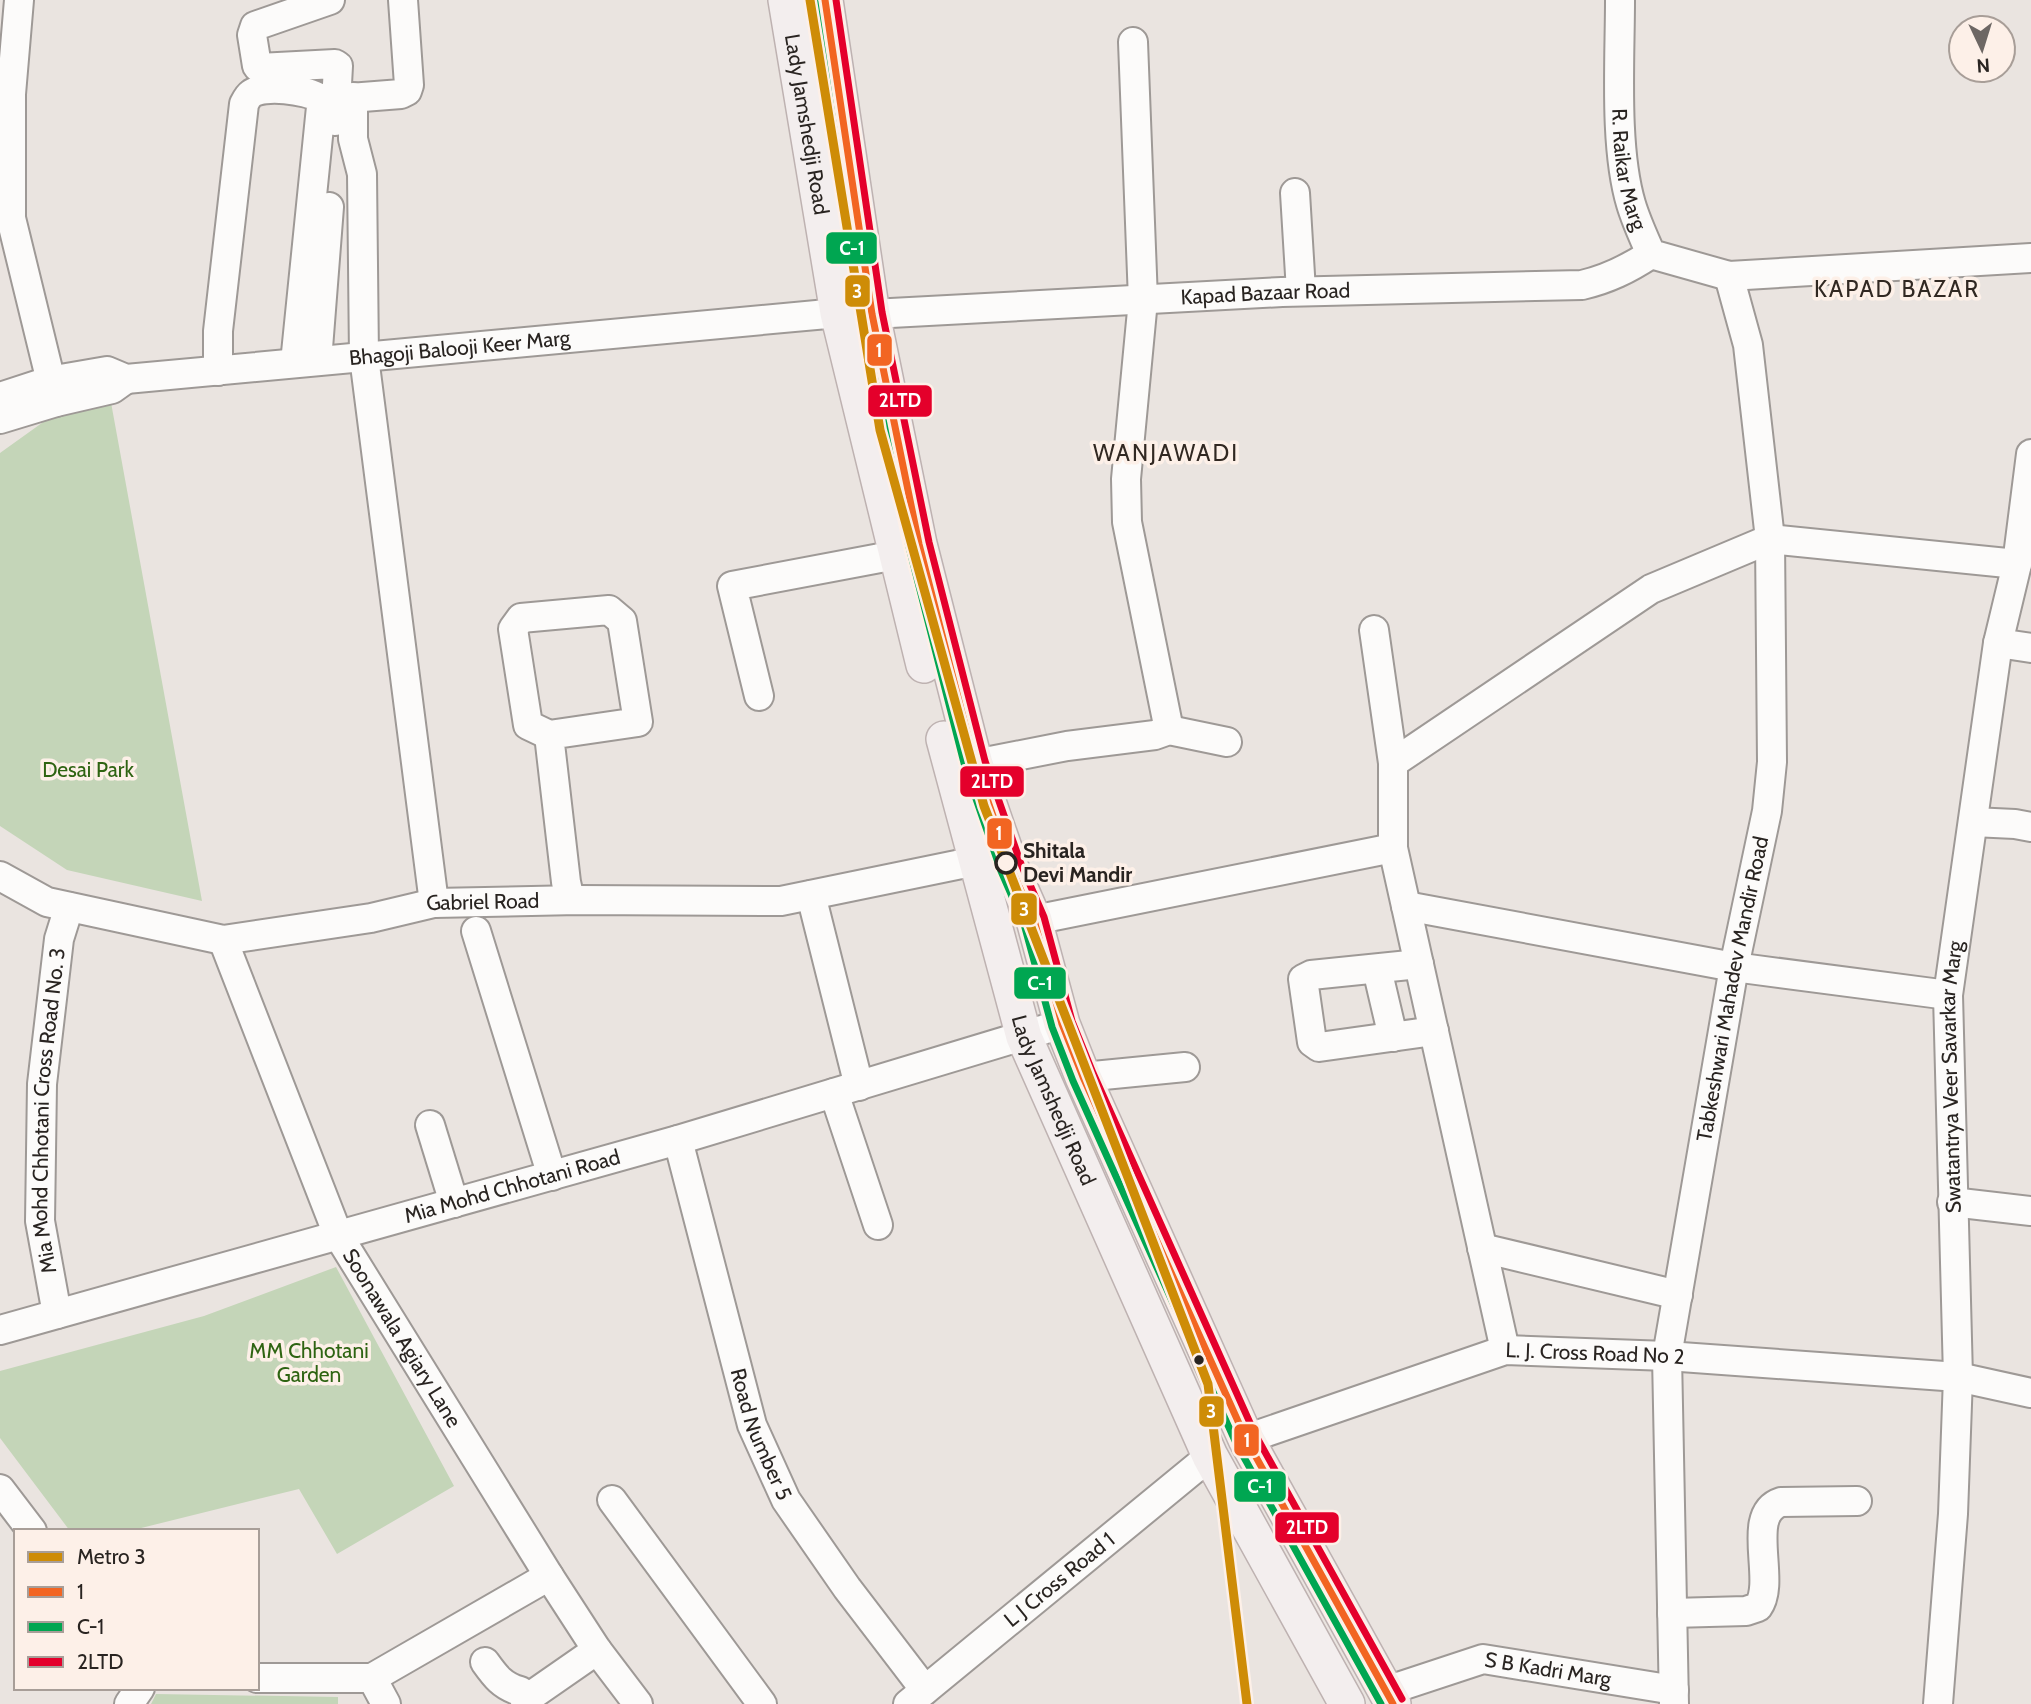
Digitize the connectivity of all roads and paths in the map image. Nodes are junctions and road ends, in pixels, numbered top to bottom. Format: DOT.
graph roads {
  1 [pos="19,0"];
  2 [pos="330,0"];
  3 [pos="403,0"];
  4 [pos="786,0"];
  5 [pos="825,0"];
  6 [pos="1620,0"];
  7 [pos="1133,42"];
  8 [pos="345,98"];
  9 [pos="343,139"];
  10 [pos="1295,193"];
  11 [pos="1651,254"];
  12 [pos="2031,258"];
  13 [pos="1729,276"];
  14 [pos="1301,291"];
  15 [pos="1143,300"];
  16 [pos="855,313"];
  17 [pos="364,357"];
  18 [pos="306,362"];
  19 [pos="218,370"];
  20 [pos="52,391"];
  21 [pos="0,397"];
  22 [pos="0,419"];
  23 [pos="2031,454"];
  24 [pos="2026,530"];
  25 [pos="1770,539"];
  26 [pos="896,555"];
  27 [pos="2017,564"];
  28 [pos="1374,630"];
  29 [pos="1998,643"];
  30 [pos="2031,648"];
  31 [pos="759,696"];
  32 [pos="1169,730"];
  33 [pos="549,735"];
  34 [pos="1227,742"];
  35 [pos="1393,763"];
  36 [pos="975,764"];
  37 [pos="1973,822"];
  38 [pos="2031,827"];
  39 [pos="1393,848"];
  40 [pos="976,862"];
  41 [pos="0,876"];
  42 [pos="811,895"];
  43 [pos="570,900"];
  44 [pos="434,903"];
  45 [pos="1406,906"];
  46 [pos="69,907"];
  47 [pos="1034,920"];
  48 [pos="476,931"];
  49 [pos="223,940"];
  50 [pos="1419,964"];
  51 [pos="1734,967"];
  52 [pos="1377,969"];
  53 [pos="1948,995"];
  54 [pos="1062,1024"];
  55 [pos="1434,1031"];
  56 [pos="1024,1037"];
  57 [pos="1393,1037"];
  58 [pos="1185,1067"];
  59 [pos="1083,1077"];
  60 [pos="846,1090"];
  61 [pos="430,1125"];
  62 [pos="678,1140"];
  63 [pos="552,1176"];
  64 [pos="1952,1202"];
  65 [pos="454,1203"];
  66 [pos="2031,1211"];
  67 [pos="878,1225"];
  68 [pos="338,1235"];
  69 [pos="1482,1248"];
  70 [pos="1678,1295"];
  71 [pos="57,1314"];
  72 [pos="0,1330"];
  73 [pos="1504,1350"];
  74 [pos="1667,1356"];
  75 [pos="1958,1377"];
  76 [pos="2031,1393"];
  77 [pos="1247,1439"];
  78 [pos="1210,1456"];
  79 [pos="0,1489"];
  80 [pos="612,1500"];
  81 [pos="1857,1501"];
  82 [pos="30,1529"];
  83 [pos="549,1576"];
  84 [pos="1672,1613"];
  85 [pos="597,1650"];
  86 [pos="485,1662"];
  87 [pos="259,1678"];
  88 [pos="372,1678"];
  89 [pos="917,1697"];
  90 [pos="1389,1697"];
  91 [pos="1674,1697"];
  92 [pos="527,1702"];
  93 [pos="386,1704"];
  94 [pos="638,1704"];
  95 [pos="762,1704"];
  96 [pos="1346,1704"];
  97 [pos="1938,1704"];
  1 -- 20 [label="street"];
  2 -- 8 [label="street"];
  3 -- 8 [label="street"];
  4 -- 16 [label="main road, Lady Jamshedji Road"];
  5 -- 16 [label="main road, Lady Jamshedji Road"];
  6 -- 11 [label="street, R. Raikar Marg"];
  7 -- 15 [label="street"];
  8 -- 9 [label="street"];
  9 -- 17 [label="street"];
  9 -- 18 [label="street"];
  10 -- 14 [label="street"];
  11 -- 13 [label="street, R. Raikar Marg"];
  11 -- 14 [label="street, Kapad Bazaar Road"];
  12 -- 13 [label="street"];
  13 -- 25 [label="street, Tabkeshwari Mahadev Mandir Road"];
  14 -- 15 [label="street, Kapad Bazaar Road"];
  15 -- 16 [label="street, Kapad Bazaar Road"];
  15 -- 32 [label="street"];
  16 -- 17 [label="street, Bhagoji Balooji Keer Marg"];
  16 -- 26 [label="main road, Lady Jamshedji Road"];
  16 -- 36 [label="main road, Lady Jamshedji Road"];
  17 -- 18 [label="street, Bhagoji Balooji Keer Marg"];
  17 -- 44 [label="street"];
  18 -- 19 [label="street, Bhagoji Balooji Keer Marg"];
  18 -- 19 [label="street"];
  19 -- 20 [label="street, Bhagoji Balooji Keer Marg"];
  20 -- 21 [label="street"];
  20 -- 22 [label="street"];
  23 -- 24 [label="street, Swatantrya Veer Savarkar Marg"];
  24 -- 27 [label="street, Swatantrya Veer Savarkar Marg"];
  25 -- 27 [label="street"];
  25 -- 35 [label="street"];
  25 -- 51 [label="street, Tabkeshwari Mahadev Mandir Road"];
  26 -- 31 [label="street"];
  26 -- 40 [label="main road, Lady Jamshedji Road"];
  27 -- 29 [label="street, Swatantrya Veer Savarkar Marg"];
  28 -- 35 [label="street"];
  29 -- 30 [label="street"];
  29 -- 37 [label="street, Swatantrya Veer Savarkar Marg"];
  32 -- 34 [label="street"];
  32 -- 36 [label="street"];
  33 -- 33 [label="street"];
  33 -- 43 [label="street"];
  35 -- 39 [label="street"];
  36 -- 47 [label="main road, Lady Jamshedji Road"];
  37 -- 38 [label="street"];
  37 -- 53 [label="street, Swatantrya Veer Savarkar Marg"];
  39 -- 45 [label="street"];
  39 -- 47 [label="street"];
  40 -- 42 [label="street, Gabriel Road"];
  40 -- 56 [label="main road, Lady Jamshedji Road"];
  41 -- 46 [label="street, Gabriel Road"];
  42 -- 43 [label="street, Gabriel Road"];
  42 -- 60 [label="street"];
  43 -- 44 [label="street, Gabriel Road"];
  44 -- 49 [label="street, Gabriel Road"];
  45 -- 50 [label="street"];
  45 -- 51 [label="street"];
  46 -- 49 [label="street, Gabriel Road"];
  46 -- 71 [label="street, Mia Mohd Chhotani Cross Road No. 3"];
  47 -- 54 [label="main road, Lady Jamshedji Road"];
  48 -- 63 [label="street"];
  49 -- 68 [label="street, Soonawala Agiary Lane"];
  50 -- 52 [label="street"];
  50 -- 55 [label="street"];
  51 -- 53 [label="street"];
  51 -- 70 [label="street, Tabkeshwari Mahadev Mandir Road"];
  52 -- 57 [label="street"];
  52 -- 57 [label="street"];
  53 -- 64 [label="street, Swatantrya Veer Savarkar Marg"];
  54 -- 56 [label="street, Mia Mohd Chhotani Road"];
  54 -- 59 [label="main road, Lady Jamshedji Road"];
  55 -- 57 [label="street"];
  55 -- 69 [label="street"];
  56 -- 60 [label="street, Mia Mohd Chhotani Road"];
  56 -- 78 [label="main road, Lady Jamshedji Road"];
  58 -- 59 [label="street"];
  59 -- 77 [label="main road, Lady Jamshedji Road"];
  60 -- 62 [label="street, Mia Mohd Chhotani Road"];
  60 -- 67 [label="street"];
  61 -- 65 [label="street"];
  62 -- 63 [label="street, Mia Mohd Chhotani Road"];
  62 -- 89 [label="street, Road Number 5"];
  63 -- 65 [label="street, Mia Mohd Chhotani Road"];
  64 -- 66 [label="street"];
  64 -- 75 [label="street, Swatantrya Veer Savarkar Marg"];
  65 -- 68 [label="street, Mia Mohd Chhotani Road"];
  68 -- 71 [label="street, Mia Mohd Chhotani Road"];
  68 -- 83 [label="street, Soonawala Agiary Lane"];
  69 -- 70 [label="street"];
  69 -- 73 [label="street"];
  70 -- 74 [label="street, Tabkeshwari Mahadev Mandir Road"];
  71 -- 72 [label="street, Mia Mohd Chhotani Road"];
  73 -- 74 [label="street, L. J. Cross Road No 2"];
  73 -- 77 [label="street, L. J. Cross Road No 2"];
  74 -- 75 [label="street, L. J. Cross Road No 2"];
  74 -- 84 [label="street, Tabkeshwari Mahadev Mandir Road"];
  75 -- 76 [label="street, L. J. Cross Road No 2"];
  75 -- 97 [label="street, Swatantrya Veer Savarkar Marg"];
  77 -- 90 [label="main road, Lady Jamshedji Road"];
  78 -- 89 [label="street, L J Cross Road 1"];
  78 -- 96 [label="main road, Lady Jamshedji Road"];
  79 -- 82 [label="street"];
  80 -- 95 [label="street"];
  81 -- 84 [label="street"];
  83 -- 85 [label="street, Soonawala Agiary Lane"];
  83 -- 88 [label="street"];
  84 -- 91 [label="street, Tabkeshwari Mahadev Mandir Road"];
  85 -- 92 [label="street"];
  85 -- 94 [label="street, Soonawala Agiary Lane"];
  86 -- 92 [label="street"];
  87 -- 88 [label="street"];
  88 -- 93 [label="street"];
  90 -- 91 [label="street, S B Kadri Marg"];
}
